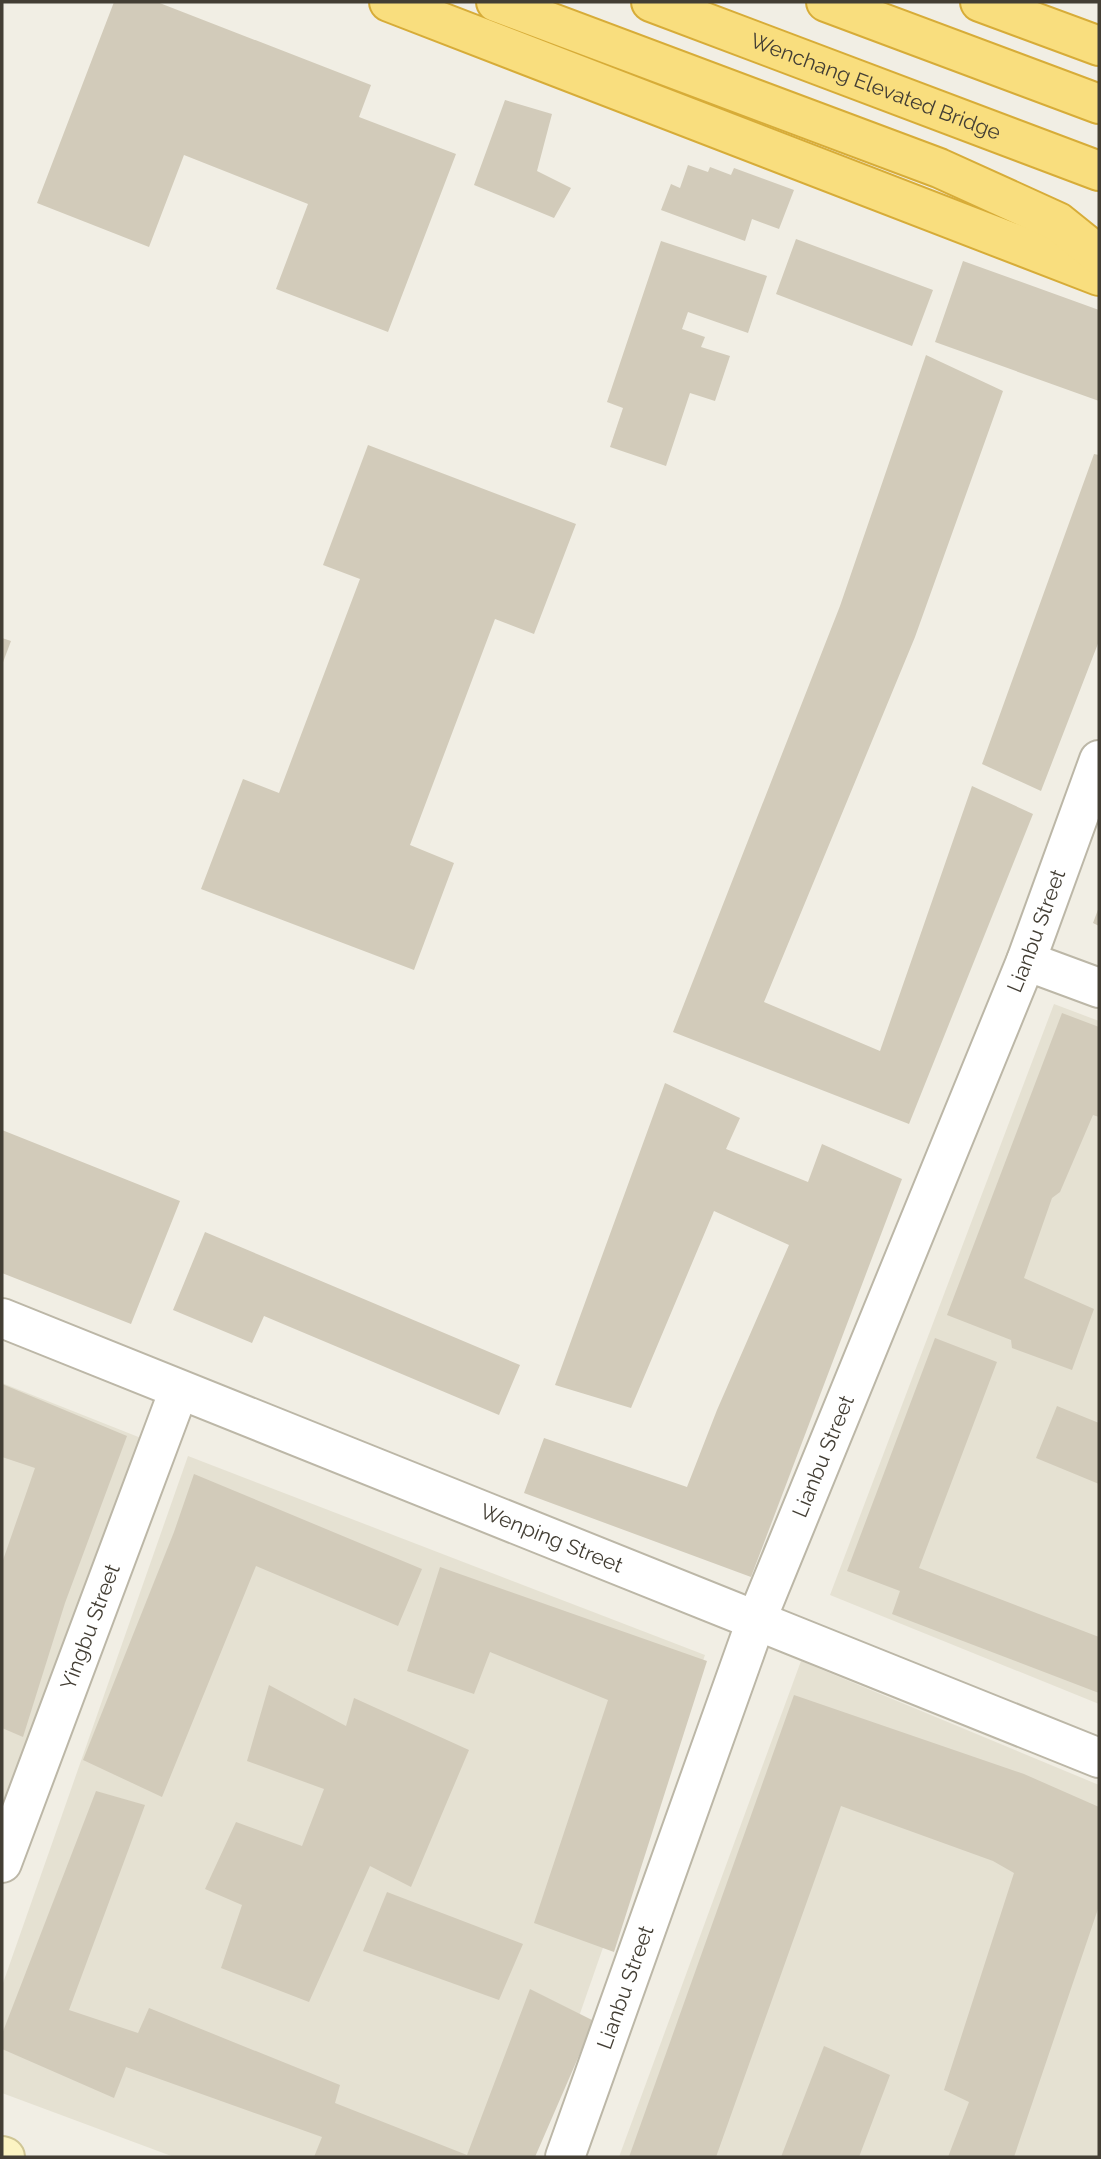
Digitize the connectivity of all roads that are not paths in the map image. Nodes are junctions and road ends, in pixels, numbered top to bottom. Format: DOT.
graph roads {
  1 [pos="389,2"];
  2 [pos="496,2"];
  3 [pos="651,2"];
  4 [pos="826,2"];
  5 [pos="988,5"];
  6 [pos="1099,47"];
  7 [pos="1099,104"];
  8 [pos="1099,171"];
  9 [pos="1099,255"];
  10 [pos="1099,276"];
  11 [pos="1099,760"];
  12 [pos="1026,961"];
  13 [pos="1099,988"];
  14 [pos="2,1318"];
  15 [pos="179,1390"];
  16 [pos="756,1621"];
  17 [pos="1099,1758"];
  18 [pos="2,1863"];
  19 [pos="565,2157"];
  1 -- 10 [label="highway"];
  2 -- 9 [label="highway"];
  3 -- 8 [label="highway, Wenchang Elevated Bridge"];
  4 -- 7 [label="highway"];
  5 -- 6 [label="highway"];
  11 -- 12 [label="street, Lianbu Street"];
  12 -- 13 [label="street"];
  12 -- 16 [label="street, Lianbu Street"];
  14 -- 15 [label="street, Wenping Street"];
  15 -- 16 [label="street, Wenping Street"];
  15 -- 18 [label="street, Yingbu Street"];
  16 -- 17 [label="street, Wenping Street"];
  16 -- 19 [label="street, Lianbu Street"];
}
